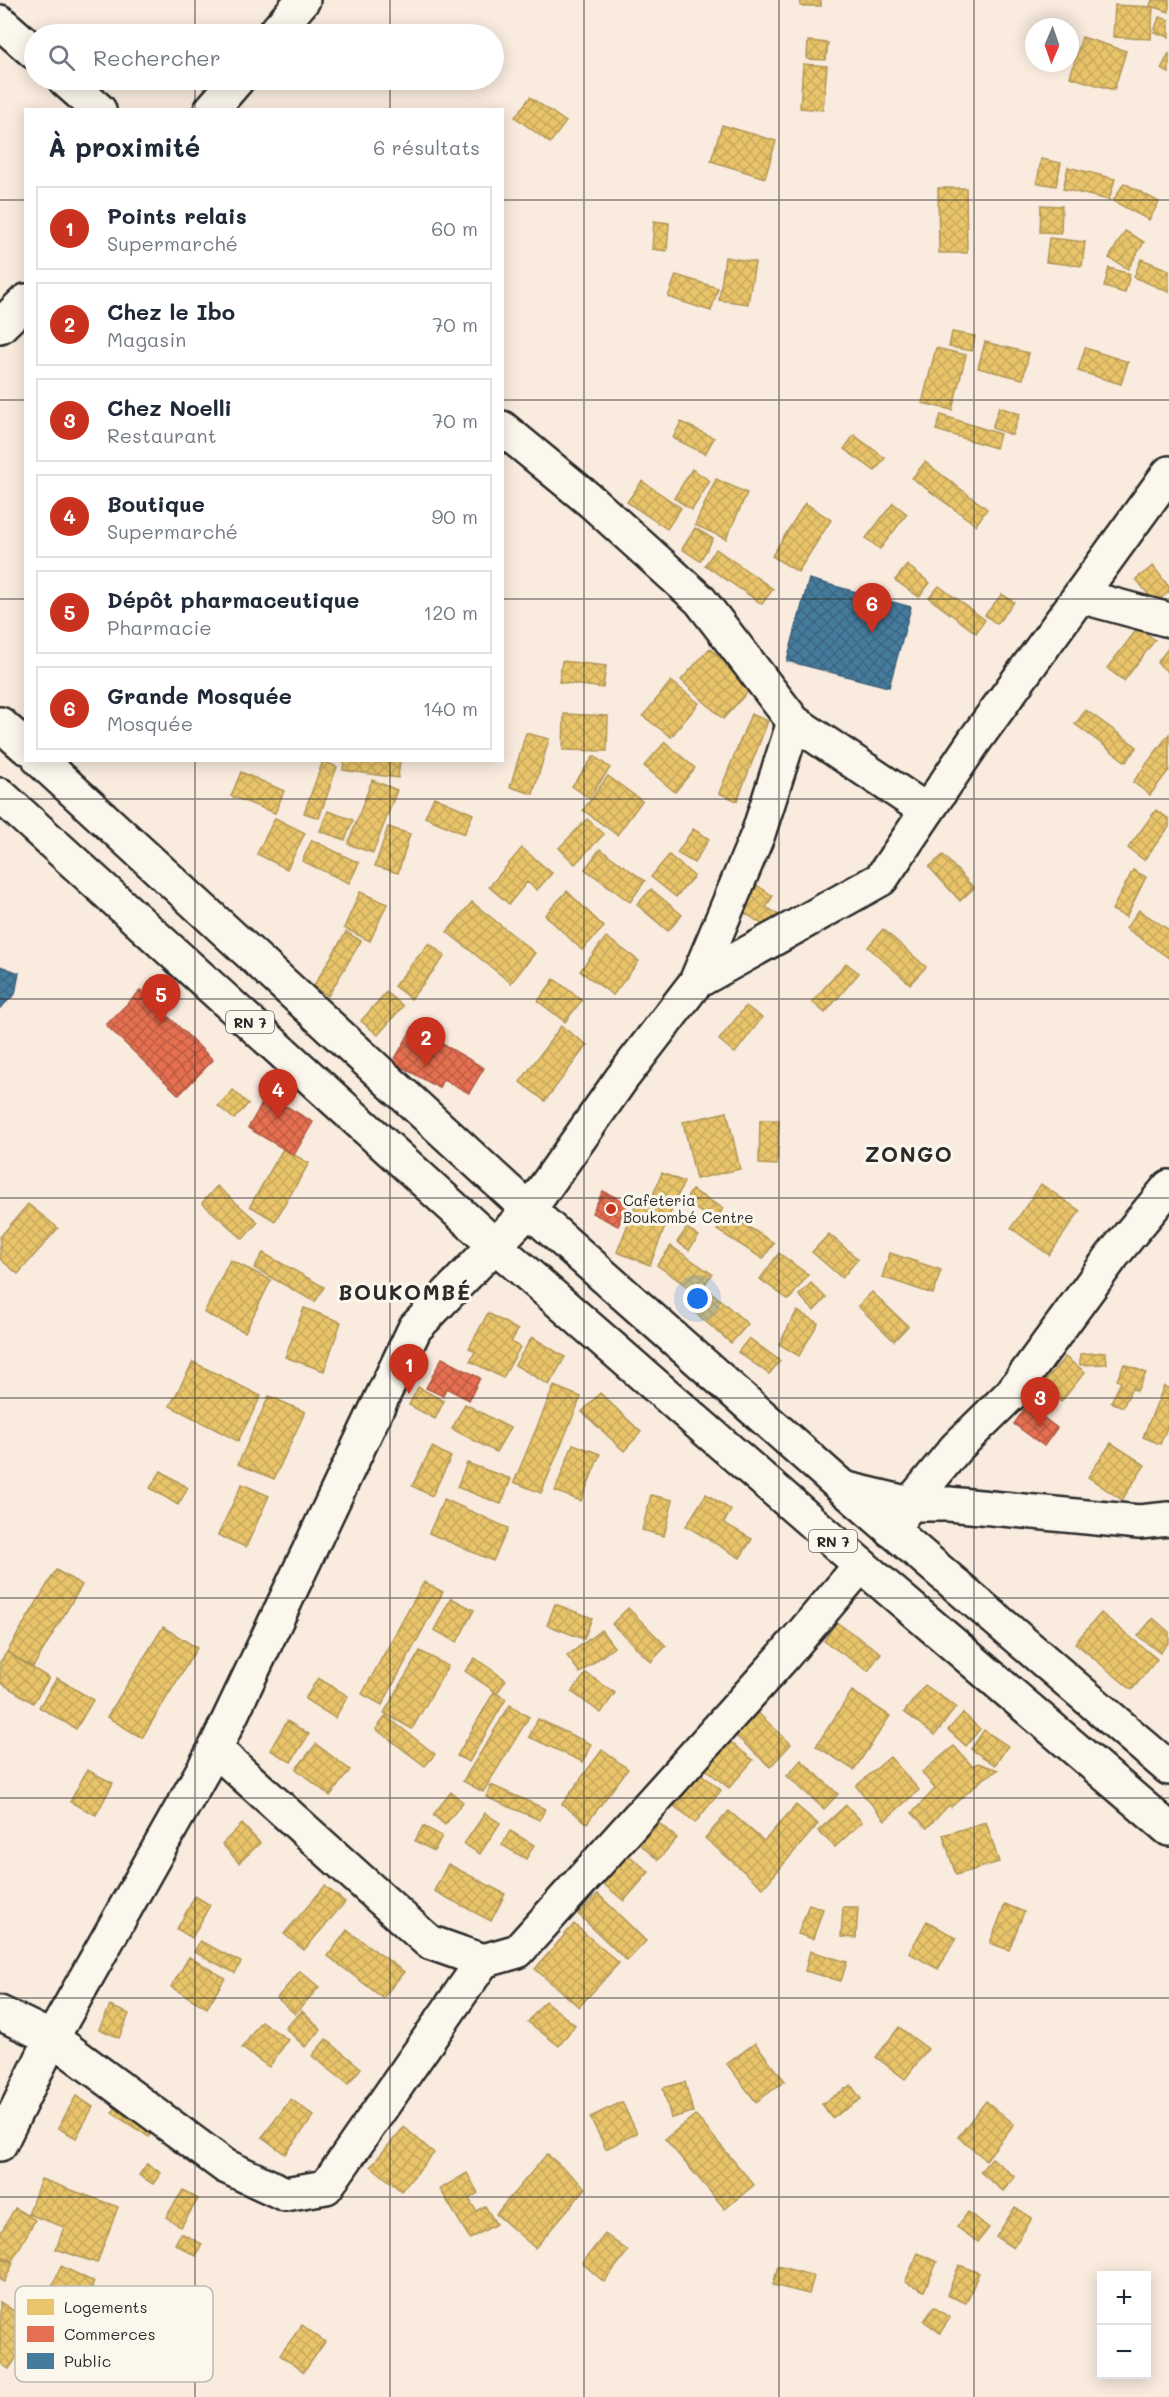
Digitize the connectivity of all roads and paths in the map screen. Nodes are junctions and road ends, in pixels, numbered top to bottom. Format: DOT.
graph roads {
  1 [pos="303,0"];
  2 [pos="0,22"];
  3 [pos="283,24"];
  4 [pos="24,43"];
  5 [pos="76,90"];
  6 [pos="229,90"];
  7 [pos="97,108"];
  8 [pos="214,108"];
  9 [pos="24,303"];
  10 [pos="0,326"];
  11 [pos="504,430"];
  12 [pos="1169,473"];
  13 [pos="1080,596"];
  14 [pos="1169,620"];
  15 [pos="794,722"];
  16 [pos="0,724"];
  17 [pos="24,745"];
  18 [pos="42,762"];
  19 [pos="0,795"];
  20 [pos="927,811"];
  21 [pos="696,982"];
  22 [pos="1169,1187"];
  23 [pos="529,1210"];
  24 [pos="495,1245"];
  25 [pos="843,1488"];
  26 [pos="910,1504"];
  27 [pos="1169,1519"];
  28 [pos="891,1530"];
  29 [pos="861,1565"];
  30 [pos="215,1749"];
  31 [pos="1169,1768"];
  32 [pos="1169,1829"];
  33 [pos="483,1961"];
  34 [pos="0,2013"];
  35 [pos="52,2038"];
  36 [pos="0,2144"];
  1 -- 3 [label="street"];
  2 -- 4 [label="street"];
  5 -- 7 [label="street"];
  6 -- 8 [label="street"];
  9 -- 10 [label="street"];
  11 -- 15 [label="street"];
  12 -- 13 [label="street"];
  13 -- 14 [label="street"];
  13 -- 20 [label="street"];
  15 -- 20 [label="street"];
  15 -- 21 [label="street"];
  16 -- 17 [label="street"];
  18 -- 23 [label="street, RN 7"];
  19 -- 24 [label="street, RN 7"];
  20 -- 21 [label="street"];
  21 -- 23 [label="street"];
  22 -- 26 [label="street"];
  23 -- 24 [label="street"];
  23 -- 25 [label="street, RN 7"];
  24 -- 29 [label="street, RN 7"];
  24 -- 30 [label="street"];
  25 -- 26 [label="street"];
  25 -- 28 [label="street, RN 7"];
  26 -- 27 [label="street"];
  26 -- 28 [label="street"];
  28 -- 31 [label="street, RN 7"];
  29 -- 32 [label="street, RN 7"];
  29 -- 33 [label="street"];
  30 -- 33 [label="street"];
  30 -- 35 [label="street"];
  33 -- 35 [label="street"];
  34 -- 35 [label="street"];
  35 -- 36 [label="street"];
}
